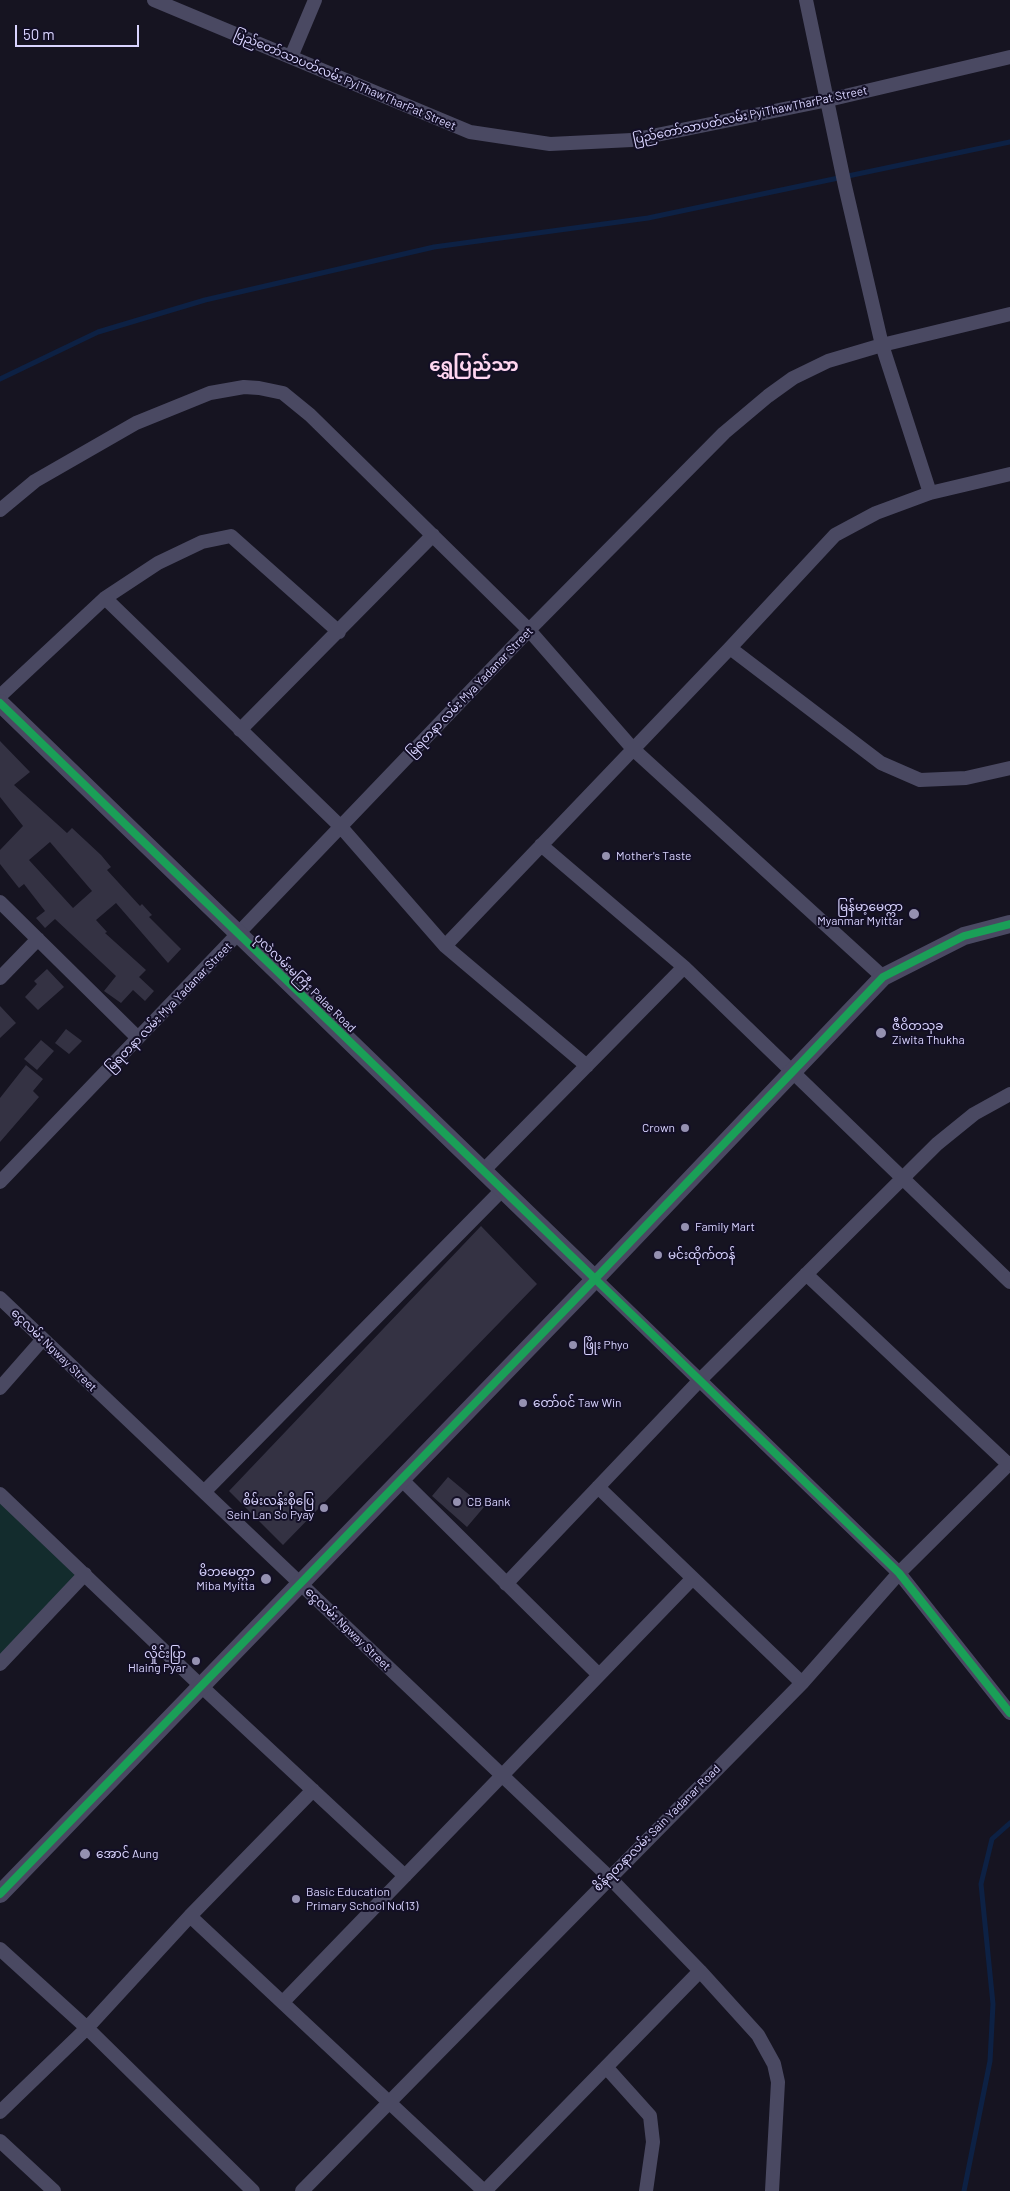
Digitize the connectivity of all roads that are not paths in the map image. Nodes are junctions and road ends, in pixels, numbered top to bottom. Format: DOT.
graph roads {
  1 [pos="154,0"];
  2 [pos="315,0"];
  3 [pos="806,0"];
  4 [pos="291,57"];
  5 [pos="1010,57"];
  6 [pos="828,100"];
  7 [pos="1010,314"];
  8 [pos="882,345"];
  9 [pos="1010,474"];
  10 [pos="930,493"];
  11 [pos="0,510"];
  12 [pos="433,535"];
  13 [pos="105,598"];
  14 [pos="529,630"];
  15 [pos="338,632"];
  16 [pos="730,648"];
  17 [pos="0,696"];
  18 [pos="0,703"];
  19 [pos="240,730"];
  20 [pos="633,749"];
  21 [pos="1010,768"];
  22 [pos="341,827"];
  23 [pos="541,845"];
  24 [pos="0,902"];
  25 [pos="1010,924"];
  26 [pos="239,934"];
  27 [pos="38,939"];
  28 [pos="444,946"];
  29 [pos="684,967"];
  30 [pos="882,977"];
  31 [pos="0,978"];
  32 [pos="138,1038"];
  33 [pos="587,1066"];
  34 [pos="791,1073"];
  35 [pos="1010,1094"];
  36 [pos="483,1171"];
  37 [pos="904,1177"];
  38 [pos="0,1182"];
  39 [pos="502,1190"];
  40 [pos="806,1274"];
  41 [pos="595,1279"];
  42 [pos="1010,1282"];
  43 [pos="0,1298"];
  44 [pos="43,1339"];
  45 [pos="700,1381"];
  46 [pos="0,1388"];
  47 [pos="1009,1464"];
  48 [pos="401,1479"];
  49 [pos="598,1487"];
  50 [pos="204,1492"];
  51 [pos="0,1494"];
  52 [pos="899,1573"];
  53 [pos="85,1574"];
  54 [pos="692,1579"];
  55 [pos="300,1583"];
  56 [pos="506,1584"];
  57 [pos="0,1664"];
  58 [pos="599,1675"];
  59 [pos="802,1683"];
  60 [pos="201,1686"];
  61 [pos="1010,1712"];
  62 [pos="502,1776"];
  63 [pos="313,1790"];
  64 [pos="405,1876"];
  65 [pos="608,1877"];
  66 [pos="0,1894"];
  67 [pos="190,1916"];
  68 [pos="0,1949"];
  69 [pos="700,1971"];
  70 [pos="283,2002"];
  71 [pos="87,2028"];
  72 [pos="606,2068"];
  73 [pos="389,2102"];
  74 [pos="0,2112"];
  75 [pos="0,2141"];
  76 [pos="54,2191"];
  77 [pos="253,2191"];
  78 [pos="302,2191"];
  79 [pos="485,2191"];
  80 [pos="646,2191"];
  81 [pos="772,2191"];
  1 -- 4 [label="street, ပြည်တော်သာပတ်လမ်း PyiThawTharPat Street"];
  2 -- 4 [label="street"];
  3 -- 6 [label="street"];
  4 -- 6 [label="street, ပြည်တော်သာပတ်လမ်း PyiThawTharPat Street"];
  5 -- 6 [label="street, ပြည်တော်သာပတ်လမ်း PyiThawTharPat Street"];
  6 -- 8 [label="street"];
  7 -- 8 [label="street, မြရတနာ လမ်း Mya Yadanar Street"];
  8 -- 10 [label="street"];
  8 -- 14 [label="street, မြရတနာ လမ်း Mya Yadanar Street"];
  9 -- 10 [label="street"];
  10 -- 16 [label="street"];
  11 -- 12 [label="street"];
  12 -- 14 [label="street"];
  12 -- 15 [label="street"];
  13 -- 15 [label="street"];
  13 -- 17 [label="street"];
  13 -- 19 [label="street"];
  14 -- 20 [label="street"];
  14 -- 22 [label="street, မြရတနာ လမ်း Mya Yadanar Street"];
  15 -- 19 [label="street"];
  16 -- 20 [label="street"];
  16 -- 21 [label="street"];
  18 -- 26 [label="street, ပုလဲလမ်းမကြီး Palae Road"];
  19 -- 22 [label="street"];
  20 -- 23 [label="street"];
  20 -- 30 [label="street"];
  22 -- 26 [label="street, မြရတနာ လမ်း Mya Yadanar Street"];
  22 -- 28 [label="street"];
  23 -- 28 [label="street"];
  23 -- 29 [label="street"];
  24 -- 27 [label="street"];
  25 -- 30 [label="street"];
  26 -- 32 [label="street, မြရတနာ လမ်း Mya Yadanar Street"];
  26 -- 36 [label="street, ပုလဲလမ်းမကြီး Palae Road"];
  27 -- 31 [label="street"];
  27 -- 32 [label="street"];
  28 -- 33 [label="street"];
  29 -- 33 [label="street"];
  29 -- 34 [label="street"];
  30 -- 34 [label="street"];
  32 -- 38 [label="street, မြရတနာ လမ်း Mya Yadanar Street"];
  33 -- 36 [label="street"];
  34 -- 37 [label="street"];
  34 -- 41 [label="street"];
  35 -- 37 [label="street"];
  36 -- 39 [label="street, ပုလဲလမ်းမကြီး Palae Road"];
  37 -- 40 [label="street"];
  37 -- 42 [label="street"];
  39 -- 41 [label="street, ပုလဲလမ်းမကြီး Palae Road"];
  39 -- 50 [label="street"];
  40 -- 45 [label="street"];
  40 -- 47 [label="street"];
  41 -- 45 [label="street"];
  41 -- 48 [label="street"];
  43 -- 44 [label="street, ငွေလမ်း Ngway Street"];
  44 -- 46 [label="street"];
  44 -- 50 [label="street, ငွေလမ်း Ngway Street"];
  45 -- 49 [label="street"];
  45 -- 52 [label="street"];
  47 -- 52 [label="street, စိန်ရတနာလမ်း Sain Yadanar Road"];
  48 -- 55 [label="street"];
  48 -- 56 [label="street"];
  49 -- 54 [label="street"];
  49 -- 56 [label="street"];
  50 -- 55 [label="street, ငွေလမ်း Ngway Street"];
  51 -- 53 [label="street"];
  52 -- 59 [label="street, စိန်ရတနာလမ်း Sain Yadanar Road"];
  52 -- 61 [label="street"];
  53 -- 57 [label="street"];
  53 -- 60 [label="street"];
  54 -- 58 [label="street"];
  54 -- 59 [label="street"];
  55 -- 60 [label="street"];
  55 -- 62 [label="street, ငွေလမ်း Ngway Street"];
  56 -- 58 [label="street"];
  58 -- 62 [label="street"];
  59 -- 65 [label="street, စိန်ရတနာလမ်း Sain Yadanar Road"];
  60 -- 63 [label="street"];
  60 -- 66 [label="street"];
  62 -- 64 [label="street"];
  62 -- 65 [label="street, ငွေလမ်း Ngway Street"];
  63 -- 64 [label="street"];
  63 -- 67 [label="street"];
  64 -- 70 [label="street"];
  65 -- 69 [label="street, ငွေလမ်း Ngway Street"];
  65 -- 73 [label="street, စိန်ရတနာလမ်း Sain Yadanar Road"];
  67 -- 70 [label="street"];
  67 -- 71 [label="street"];
  68 -- 71 [label="street"];
  69 -- 72 [label="street"];
  69 -- 81 [label="street, ငွေလမ်း Ngway Street"];
  70 -- 73 [label="street"];
  71 -- 74 [label="street"];
  71 -- 77 [label="street"];
  72 -- 79 [label="street"];
  72 -- 80 [label="street"];
  73 -- 78 [label="street, စိန်ရတနာလမ်း Sain Yadanar Road"];
  73 -- 79 [label="street"];
  75 -- 76 [label="street"];
}
